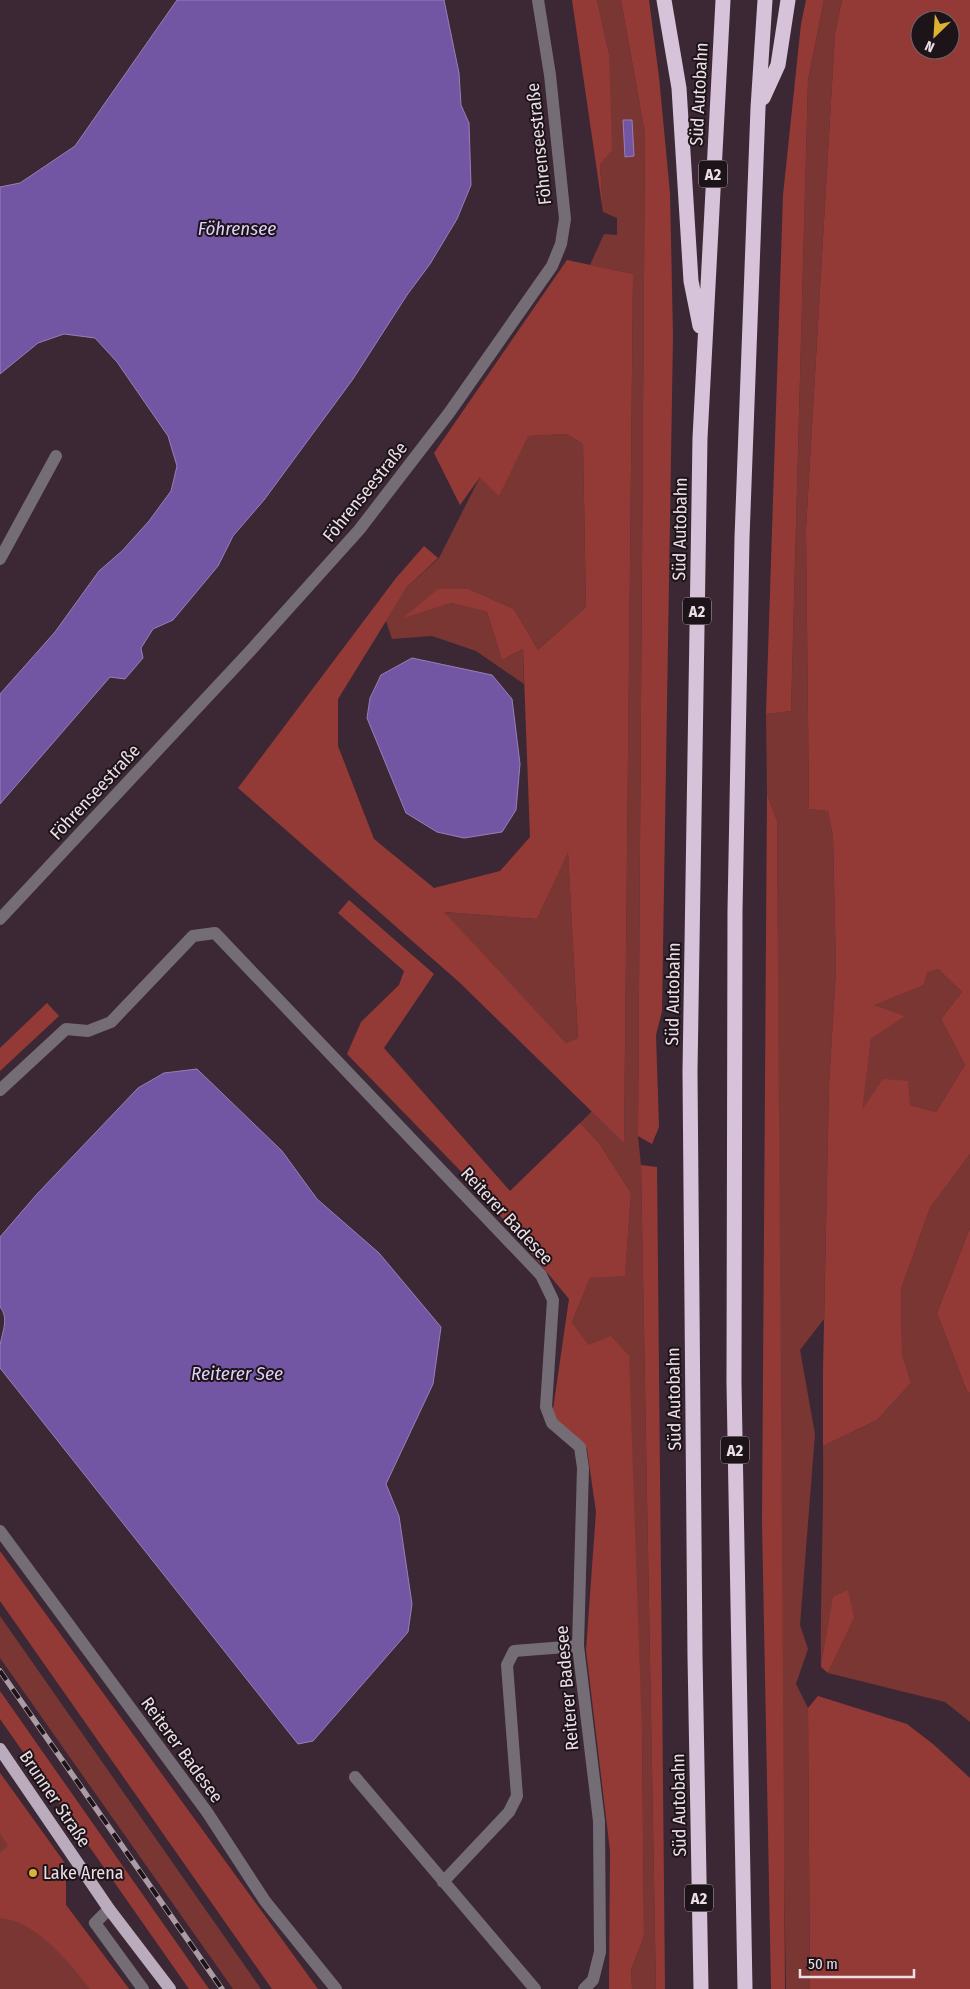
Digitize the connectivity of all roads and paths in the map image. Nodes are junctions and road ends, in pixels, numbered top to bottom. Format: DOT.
graph roads {
  1 [pos="538,0"];
  2 [pos="664,0"];
  3 [pos="723,0"];
  4 [pos="766,0"];
  5 [pos="788,0"];
  6 [pos="758,108"];
  7 [pos="705,347"];
  8 [pos="56,456"];
  9 [pos="0,559"];
  10 [pos="0,919"];
  11 [pos="0,1090"];
  12 [pos="0,1531"];
  13 [pos="578,1646"];
  14 [pos="0,1749"];
  15 [pos="355,1777"];
  16 [pos="443,1882"];
  17 [pos="109,1909"];
  18 [pos="143,1989"];
  19 [pos="170,1989"];
  20 [pos="336,1989"];
  21 [pos="536,1989"];
  22 [pos="584,1989"];
  23 [pos="701,1989"];
  24 [pos="745,1989"];
  1 -- 10 [label="street, Föhrenseestraße"];
  2 -- 7 [label="highway"];
  3 -- 7 [label="highway, Süd Autobahn / A2"];
  4 -- 6 [label="highway, A2"];
  5 -- 6 [label="highway"];
  6 -- 24 [label="highway, A2"];
  7 -- 23 [label="highway, Süd Autobahn / A2"];
  8 -- 9 [label="street"];
  11 -- 13 [label="street, Reiterer Badesee"];
  12 -- 20 [label="street, Reiterer Badesee"];
  13 -- 16 [label="street"];
  13 -- 22 [label="street, Reiterer Badesee"];
  14 -- 17 [label="main road, Brunner Straße"];
  15 -- 16 [label="street"];
  16 -- 21 [label="street"];
  17 -- 18 [label="street"];
  17 -- 19 [label="main road, Brunner Straße"];
}
